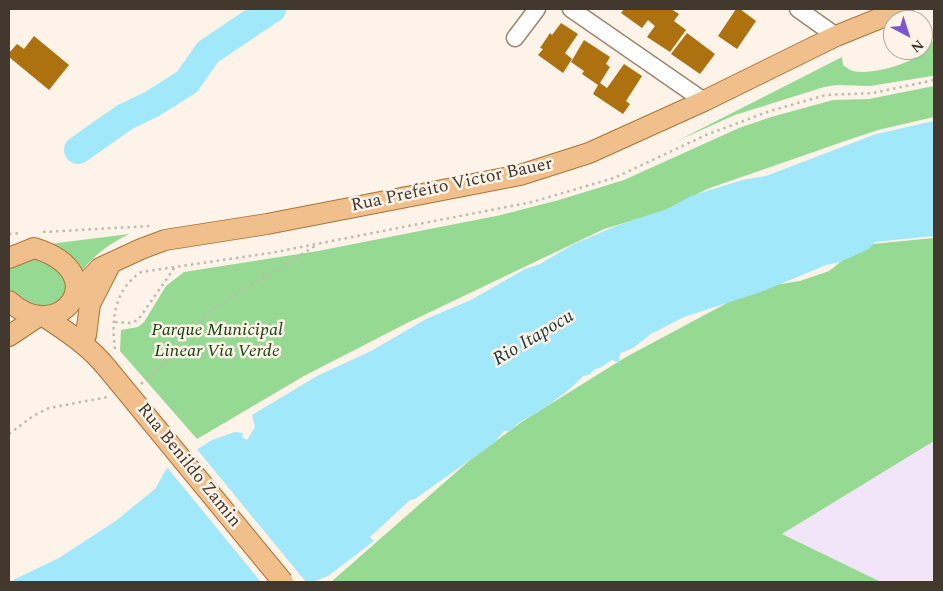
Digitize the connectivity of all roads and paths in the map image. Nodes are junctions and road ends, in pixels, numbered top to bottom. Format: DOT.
graph roads {
  1 [pos="537,9"];
  2 [pos="571,9"];
  3 [pos="798,9"];
  4 [pos="902,9"];
  5 [pos="836,36"];
  6 [pos="515,38"];
  7 [pos="704,101"];
  8 [pos="152,226"];
  9 [pos="9,234"];
  10 [pos="32,238"];
  11 [pos="316,245"];
  12 [pos="9,246"];
  13 [pos="9,258"];
  14 [pos="116,260"];
  15 [pos="76,295"];
  16 [pos="9,301"];
  17 [pos="42,317"];
  18 [pos="115,322"];
  19 [pos="9,336"];
  20 [pos="89,342"];
  21 [pos="112,361"];
  22 [pos="139,385"];
  23 [pos="108,396"];
  24 [pos="9,434"];
  25 [pos="283,582"];
  1 -- 6 [label="street"];
  2 -- 7 [label="street"];
  3 -- 5 [label="street"];
  4 -- 5 [label="main road, Rua Prefeito Victor Bauer"];
  5 -- 7 [label="main road, Rua Prefeito Victor Bauer"];
  7 -- 14 [label="main road, Rua Prefeito Victor Bauer"];
  8 -- 10 [label="path"];
  9 -- 10 [label="path"];
  10 -- 12 [label="main road"];
  10 -- 13 [label="main road"];
  10 -- 15 [label="main road, Rua Benildo Zamin"];
  11 -- 22 [label="path"];
  14 -- 15 [label="main road, Rua Prefeito Victor Bauer"];
  14 -- 20 [label="main road"];
  15 -- 17 [label="main road, Rua Prefeito Victor Bauer"];
  15 -- 20 [label="main road, Rua Benildo Zamin"];
  16 -- 17 [label="main road, Rua Benildo Zamin"];
  17 -- 19 [label="main road, Rua Prefeito Victor Bauer"];
  17 -- 20 [label="main road, Rua Benildo Zamin"];
  18 -- 18 [label="path"];
  18 -- 21 [label="path"];
  20 -- 21 [label="main road, Rua Benildo Zamin"];
  21 -- 25 [label="main road, Rua Benildo Zamin, bridge"];
  23 -- 24 [label="path"];
}
